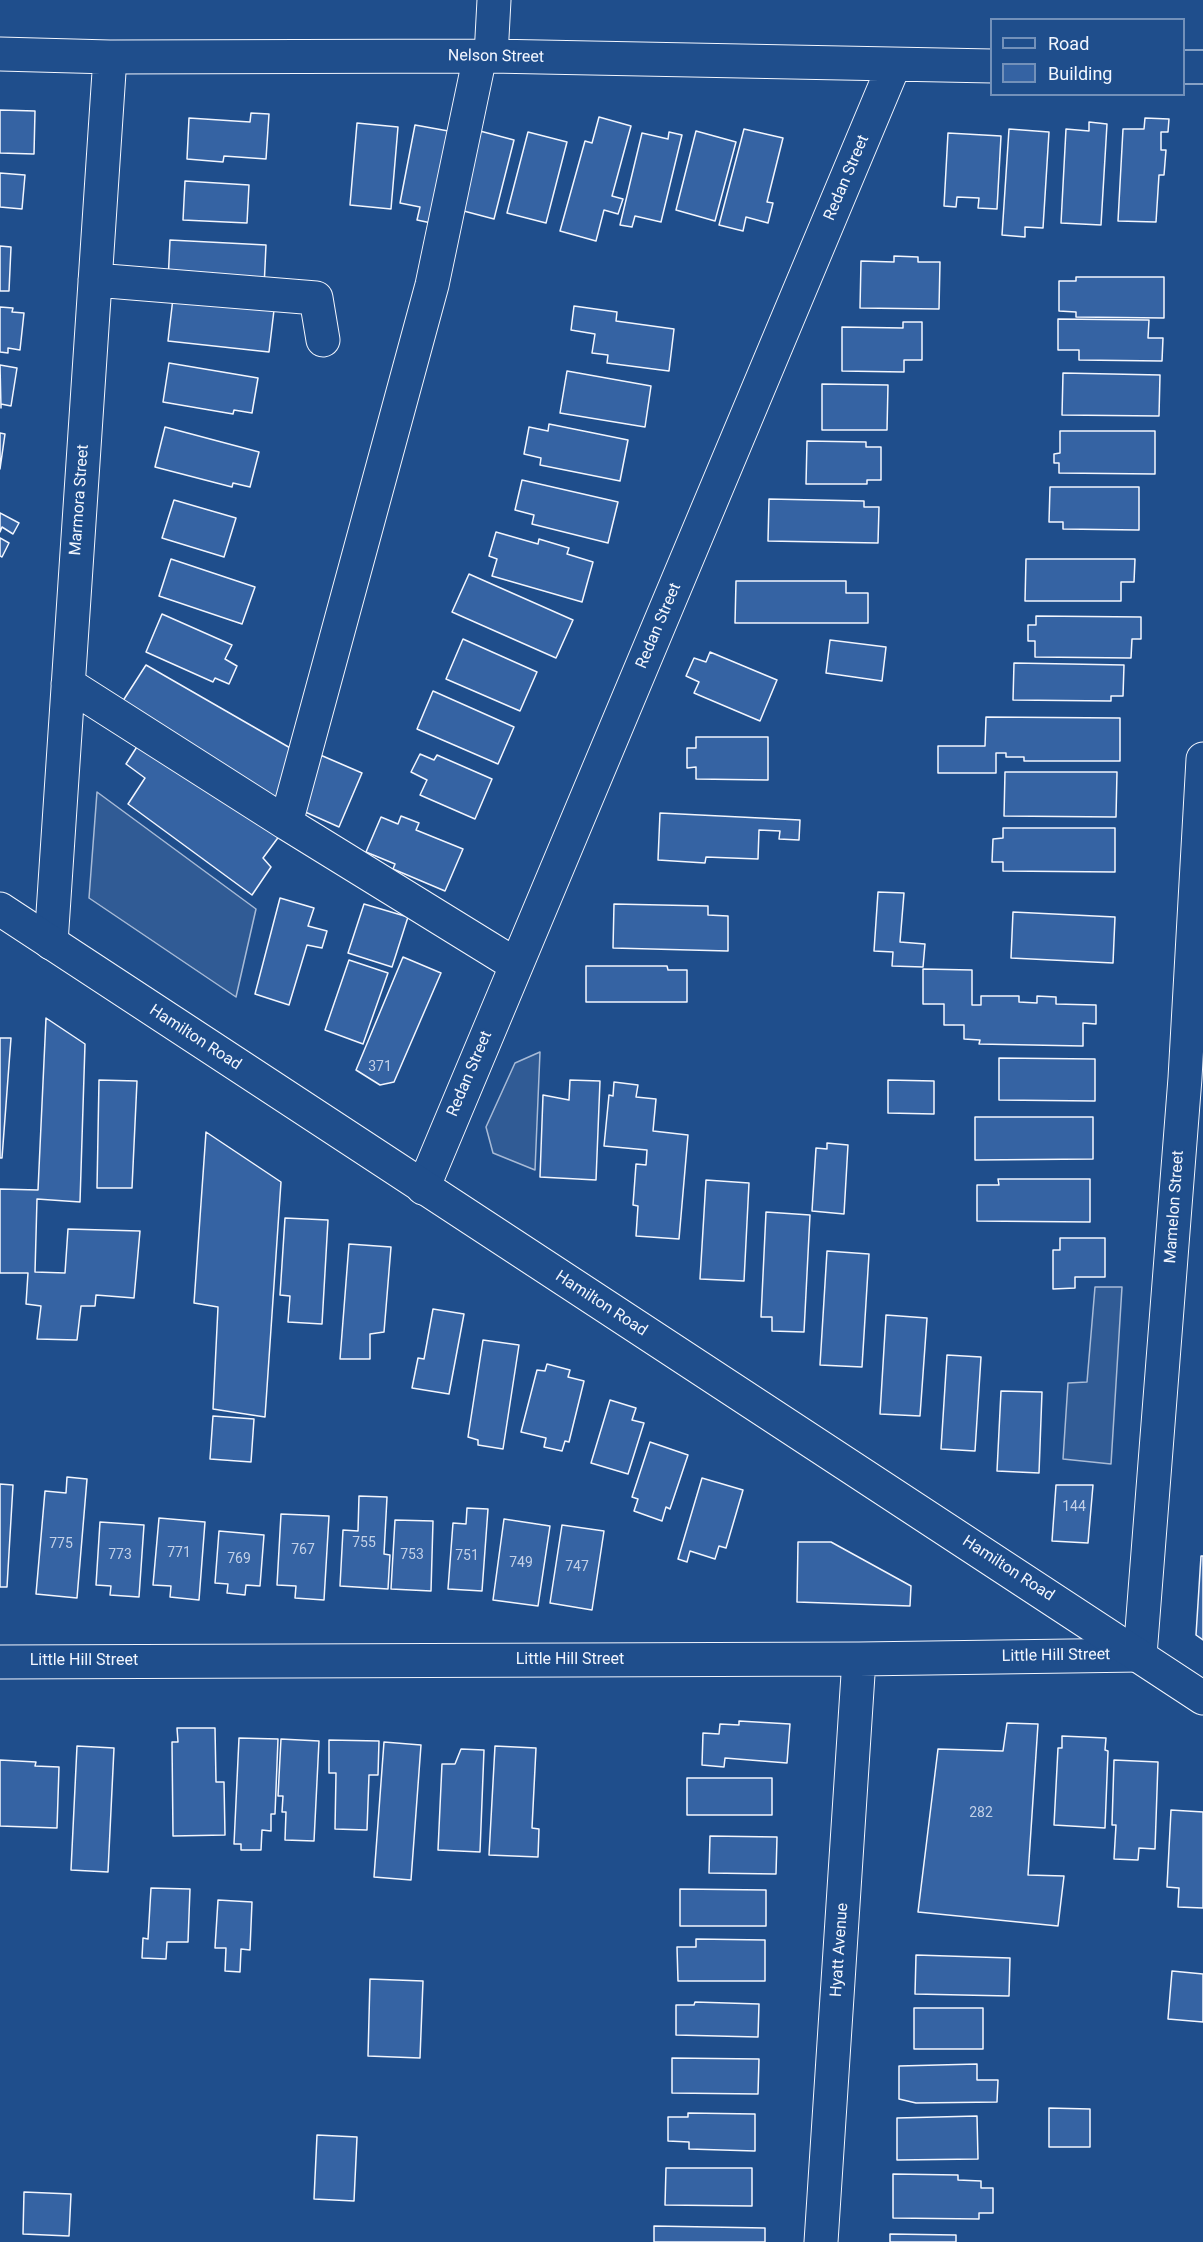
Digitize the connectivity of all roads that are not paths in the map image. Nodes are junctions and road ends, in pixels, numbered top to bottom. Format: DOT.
graph roads {
  1 [pos="494,0"];
  2 [pos="0,54"];
  3 [pos="486,56"];
  4 [pos="110,57"];
  5 [pos="894,65"];
  6 [pos="990,66"];
  7 [pos="1185,67"];
  8 [pos="1203,67"];
  9 [pos="95,280"];
  10 [pos="323,340"];
  11 [pos="68,684"];
  12 [pos="1203,759"];
  13 [pos="286,822"];
  14 [pos="0,909"];
  15 [pos="51,943"];
  16 [pos="516,965"];
  17 [pos="1194,1078"];
  18 [pos="423,1188"];
  19 [pos="1140,1655"];
  20 [pos="859,1659"];
  21 [pos="0,1662"];
  22 [pos="1203,1698"];
  23 [pos="821,2242"];
  1 -- 3 [label="street"];
  2 -- 4 [label="street, Nelson Street"];
  3 -- 4 [label="street, Nelson Street"];
  3 -- 5 [label="street, Nelson Street"];
  3 -- 13 [label="street"];
  4 -- 9 [label="street, Marmora Street"];
  5 -- 6 [label="street, Nelson Street"];
  5 -- 16 [label="street, Redan Street"];
  7 -- 8 [label="street"];
  9 -- 10 [label="street"];
  9 -- 11 [label="street, Marmora Street"];
  11 -- 13 [label="street"];
  11 -- 15 [label="street, Marmora Street"];
  12 -- 17 [label="street, Mamelon Street"];
  13 -- 16 [label="street"];
  14 -- 15 [label="street, Hamilton Road"];
  15 -- 18 [label="street, Hamilton Road"];
  16 -- 18 [label="street, Redan Street"];
  17 -- 19 [label="street, Mamelon Street"];
  18 -- 19 [label="street, Hamilton Road"];
  19 -- 20 [label="street, Little Hill Street"];
  19 -- 22 [label="street, Hamilton Road"];
  20 -- 21 [label="street, Little Hill Street"];
  20 -- 23 [label="street, Hyatt Avenue"];
}
